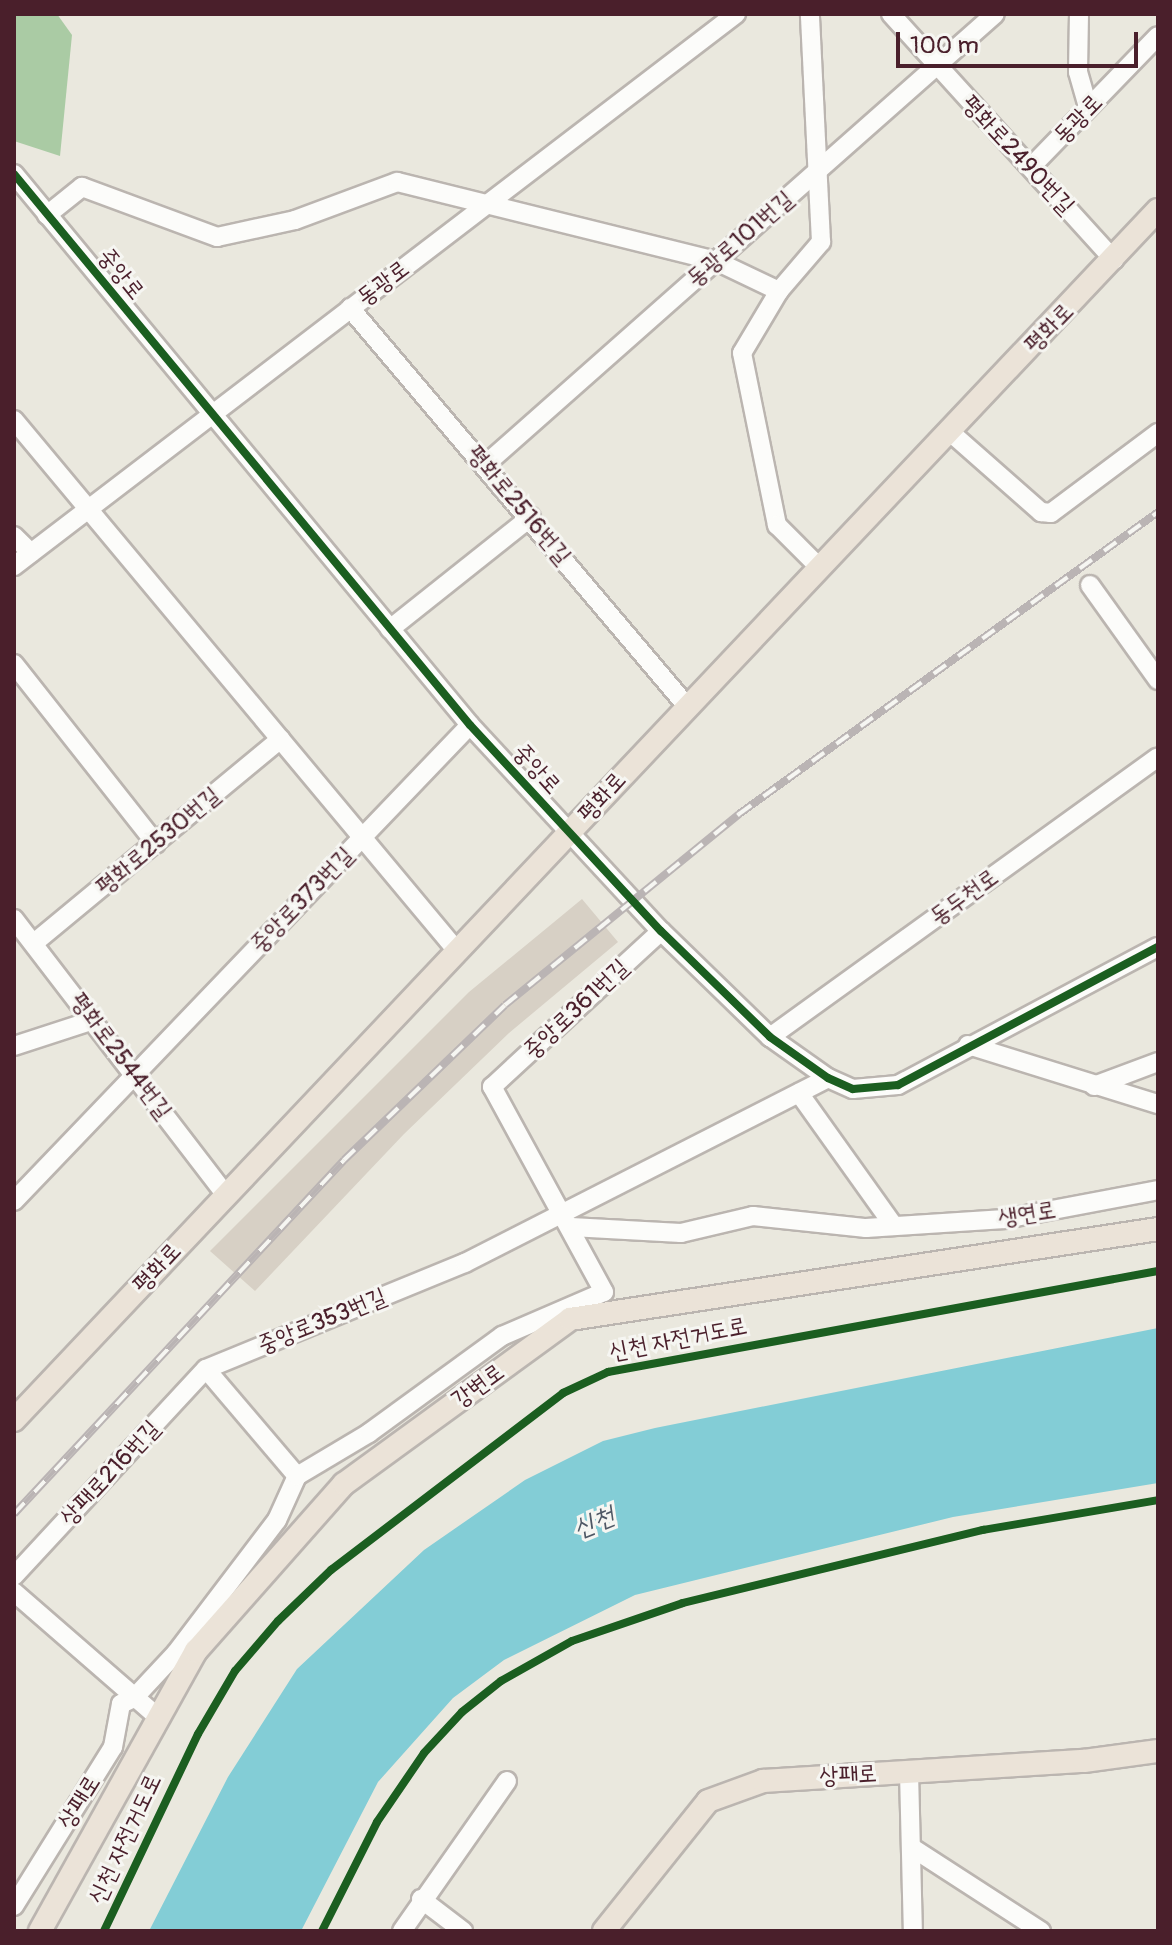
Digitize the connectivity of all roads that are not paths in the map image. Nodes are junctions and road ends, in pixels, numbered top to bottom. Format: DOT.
graph roads {
  1 [pos="736,14"];
  2 [pos="810,14"];
  3 [pos="891,14"];
  4 [pos="995,14"];
  5 [pos="1079,14"];
  6 [pos="1158,36"];
  7 [pos="935,67"];
  8 [pos="1088,108"];
  9 [pos="1031,167"];
  10 [pos="820,168"];
  11 [pos="14,174"];
  12 [pos="487,204"];
  13 [pos="47,215"];
  14 [pos="1155,219"];
  15 [pos="1114,260"];
  16 [pos="716,261"];
  17 [pos="779,291"];
  18 [pos="350,308"];
  19 [pos="209,415"];
  20 [pos="14,420"];
  21 [pos="949,431"];
  22 [pos="1158,433"];
  23 [pos="486,464"];
  24 [pos="86,510"];
  25 [pos="531,517"];
  26 [pos="14,536"];
  27 [pos="31,553"];
  28 [pos="14,566"];
  29 [pos="819,567"];
  30 [pos="1090,585"];
  31 [pos="390,629"];
  32 [pos="14,664"];
  33 [pos="1158,680"];
  34 [pos="686,705"];
  35 [pos="470,725"];
  36 [pos="281,739"];
  37 [pos="1158,757"];
  38 [pos="569,834"];
  39 [pos="363,835"];
  40 [pos="156,844"];
  41 [pos="14,919"];
  42 [pos="661,931"];
  43 [pos="34,943"];
  44 [pos="1158,947"];
  45 [pos="457,951"];
  46 [pos="94,1020"];
  47 [pos="770,1037"];
  48 [pos="968,1045"];
  49 [pos="14,1046"];
  50 [pos="1158,1062"];
  51 [pos="135,1075"];
  52 [pos="828,1078"];
  53 [pos="1094,1086"];
  54 [pos="799,1093"];
  55 [pos="1158,1104"];
  56 [pos="1158,1190"];
  57 [pos="226,1195"];
  58 [pos="14,1201"];
  59 [pos="567,1219"];
  60 [pos="894,1226"];
  61 [pos="1158,1229"];
  62 [pos="206,1369"];
  63 [pos="14,1420"];
  64 [pos="297,1476"];
  65 [pos="14,1576"];
  66 [pos="14,1592"];
  67 [pos="134,1698"];
  68 [pos="159,1718"];
  69 [pos="1158,1751"];
  70 [pos="909,1772"];
  71 [pos="507,1781"];
  72 [pos="911,1847"];
  73 [pos="421,1899"];
  74 [pos="14,1906"];
  75 [pos="40,1931"];
  76 [pos="402,1931"];
  77 [pos="463,1931"];
  78 [pos="604,1931"];
  79 [pos="913,1931"];
  80 [pos="1041,1931"];
  1 -- 12 [label="street, 동광로"];
  2 -- 10 [label="street"];
  3 -- 7 [label="street, 평화로2490번길"];
  4 -- 7 [label="street, 동광로101번길"];
  5 -- 8 [label="street"];
  6 -- 8 [label="street, 동광로"];
  7 -- 9 [label="street, 평화로2490번길"];
  7 -- 10 [label="street, 동광로101번길"];
  8 -- 9 [label="street, 동광로"];
  9 -- 15 [label="street, 평화로2490번길"];
  10 -- 16 [label="street, 동광로101번길"];
  10 -- 17 [label="street"];
  11 -- 13 [label="street, 중앙로"];
  12 -- 13 [label="street"];
  12 -- 16 [label="street"];
  12 -- 18 [label="street, 동광로"];
  13 -- 19 [label="street, 중앙로"];
  14 -- 15 [label="main road, 평화로"];
  15 -- 21 [label="main road, 평화로"];
  16 -- 17 [label="street"];
  16 -- 23 [label="street, 동광로101번길"];
  17 -- 29 [label="street"];
  18 -- 19 [label="street, 동광로"];
  18 -- 23 [label="street, 평화로2516번길"];
  19 -- 24 [label="street, 동광로"];
  19 -- 31 [label="street, 중앙로"];
  20 -- 24 [label="street"];
  21 -- 22 [label="street"];
  21 -- 29 [label="main road, 평화로"];
  23 -- 25 [label="street, 평화로2516번길"];
  24 -- 27 [label="street, 동광로"];
  24 -- 36 [label="street"];
  25 -- 31 [label="street"];
  25 -- 34 [label="street, 평화로2516번길"];
  26 -- 27 [label="street"];
  27 -- 28 [label="street, 동광로"];
  29 -- 34 [label="main road, 평화로"];
  30 -- 33 [label="street"];
  31 -- 35 [label="street, 중앙로"];
  32 -- 40 [label="street"];
  34 -- 38 [label="main road, 평화로"];
  35 -- 38 [label="street, 중앙로"];
  35 -- 39 [label="street, 중앙로373번길"];
  36 -- 39 [label="street"];
  36 -- 40 [label="street, 평화로2530번길"];
  37 -- 47 [label="street, 동두천로"];
  38 -- 42 [label="street, 중앙로"];
  38 -- 45 [label="main road, 평화로"];
  39 -- 45 [label="street"];
  39 -- 51 [label="street, 중앙로373번길"];
  40 -- 43 [label="street, 평화로2530번길"];
  41 -- 43 [label="street, 평화로2544번길"];
  42 -- 47 [label="street, 중앙로"];
  42 -- 59 [label="street, 중앙로361번길"];
  43 -- 46 [label="street, 평화로2544번길"];
  44 -- 48 [label="street, 중앙로"];
  45 -- 57 [label="main road, 평화로"];
  46 -- 49 [label="street"];
  46 -- 51 [label="street, 평화로2544번길"];
  47 -- 52 [label="street, 중앙로"];
  48 -- 52 [label="street, 중앙로"];
  48 -- 53 [label="street"];
  50 -- 53 [label="street"];
  51 -- 57 [label="street, 평화로2544번길"];
  51 -- 58 [label="street, 중앙로373번길"];
  52 -- 54 [label="street, 중앙로353번길"];
  53 -- 55 [label="street"];
  54 -- 59 [label="street, 중앙로353번길"];
  54 -- 60 [label="street"];
  56 -- 60 [label="street, 생연로"];
  57 -- 63 [label="main road, 평화로"];
  59 -- 60 [label="street"];
  59 -- 62 [label="street, 중앙로353번길"];
  59 -- 64 [label="street"];
  61 -- 68 [label="main road, 강변로"];
  62 -- 64 [label="street"];
  62 -- 65 [label="street, 상패로216번길"];
  64 -- 67 [label="street"];
  66 -- 67 [label="street"];
  67 -- 68 [label="street"];
  67 -- 74 [label="street, 상패로"];
  68 -- 75 [label="main road, 강변로"];
  69 -- 70 [label="main road, 상패로"];
  70 -- 72 [label="street"];
  70 -- 78 [label="main road, 상패로"];
  71 -- 73 [label="street"];
  72 -- 79 [label="street"];
  72 -- 80 [label="street"];
  73 -- 76 [label="street"];
  73 -- 77 [label="street"];
}
